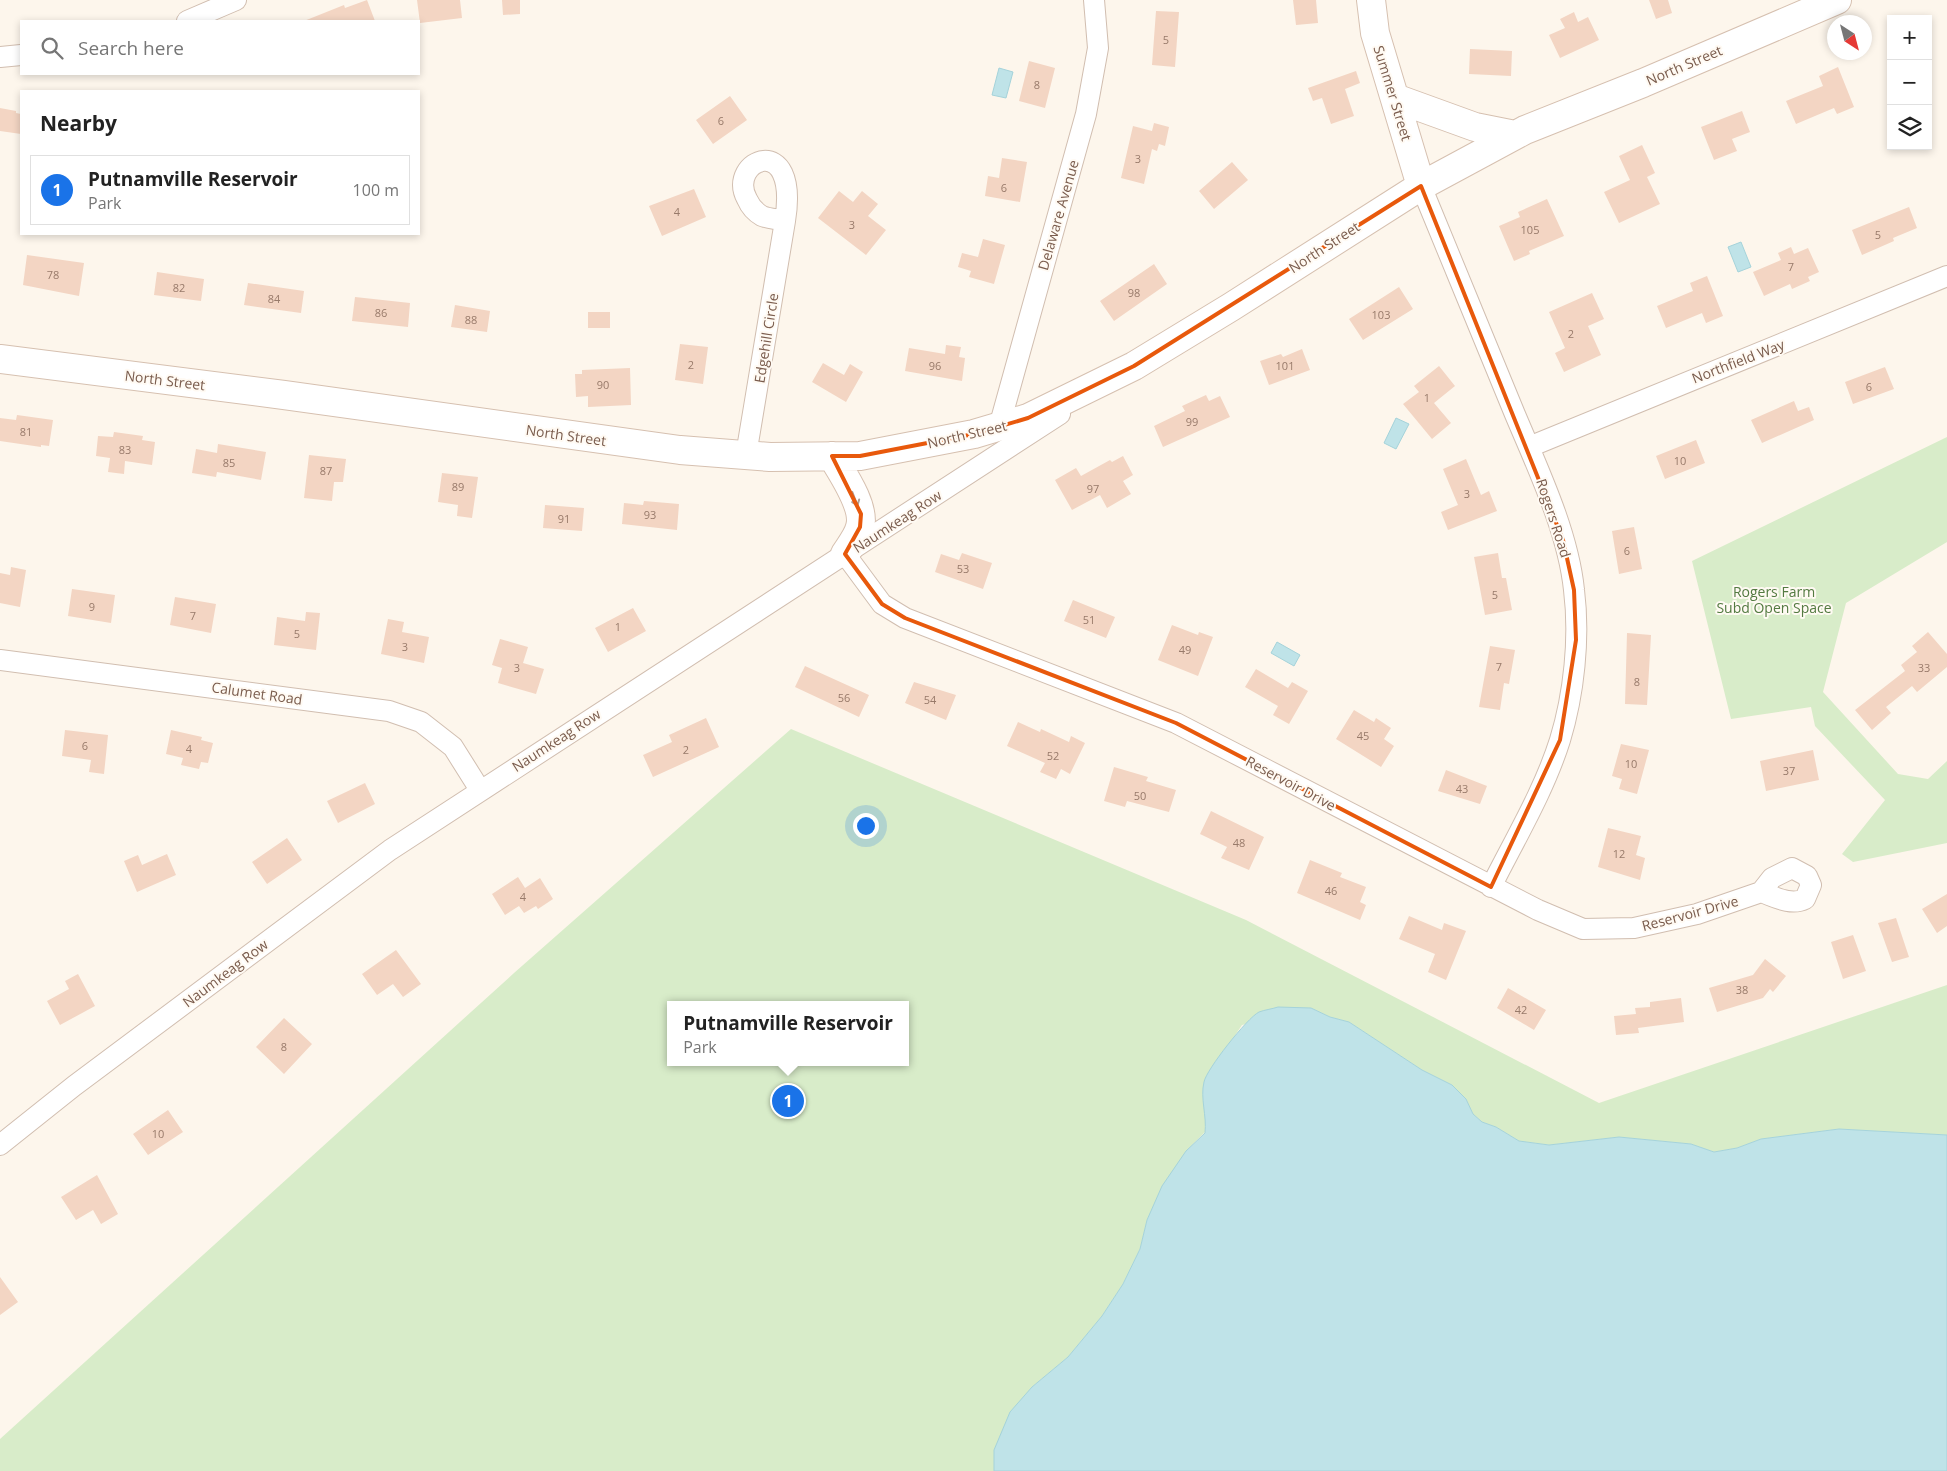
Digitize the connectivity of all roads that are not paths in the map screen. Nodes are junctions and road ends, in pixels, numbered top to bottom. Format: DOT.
graph roads {
  1 [pos="236,0"];
  2 [pos="1094,0"];
  3 [pos="1371,0"];
  4 [pos="1829,2"];
  5 [pos="189,20"];
  6 [pos="20,55"];
  7 [pos="0,57"];
  8 [pos="1395,98"];
  9 [pos="1515,135"];
  10 [pos="1420,186"];
  11 [pos="785,221"];
  12 [pos="1947,276"];
  13 [pos="0,359"];
  14 [pos="1134,366"];
  15 [pos="999,427"];
  16 [pos="1529,447"];
  17 [pos="746,455"];
  18 [pos="832,456"];
  19 [pos="845,554"];
  20 [pos="0,660"];
  21 [pos="480,790"];
  22 [pos="1491,887"];
  23 [pos="1761,892"];
  24 [pos="0,1145"];
  1 -- 5 [label="street"];
  2 -- 15 [label="street, Delaware Avenue"];
  3 -- 8 [label="street, Summer Street"];
  4 -- 9 [label="street, North Street"];
  6 -- 7 [label="street"];
  8 -- 9 [label="street"];
  8 -- 10 [label="street, Summer Street"];
  9 -- 10 [label="street, North Street"];
  10 -- 14 [label="street, North Street"];
  10 -- 16 [label="street, Rogers Road"];
  11 -- 17 [label="street, Edgehill Circle"];
  12 -- 16 [label="street, Northfield Way"];
  13 -- 17 [label="street, North Street"];
  14 -- 15 [label="street, North Street"];
  14 -- 19 [label="street, Naumkeag Row"];
  15 -- 18 [label="street, North Street"];
  16 -- 22 [label="street, Rogers Road"];
  17 -- 18 [label="street, North Street"];
  18 -- 19 [label="street, one-way"];
  19 -- 21 [label="street, Naumkeag Row"];
  19 -- 22 [label="street, Reservoir Drive"];
  20 -- 21 [label="street, Calumet Road"];
  21 -- 24 [label="street, Naumkeag Row"];
  22 -- 23 [label="street, Reservoir Drive"];
}
